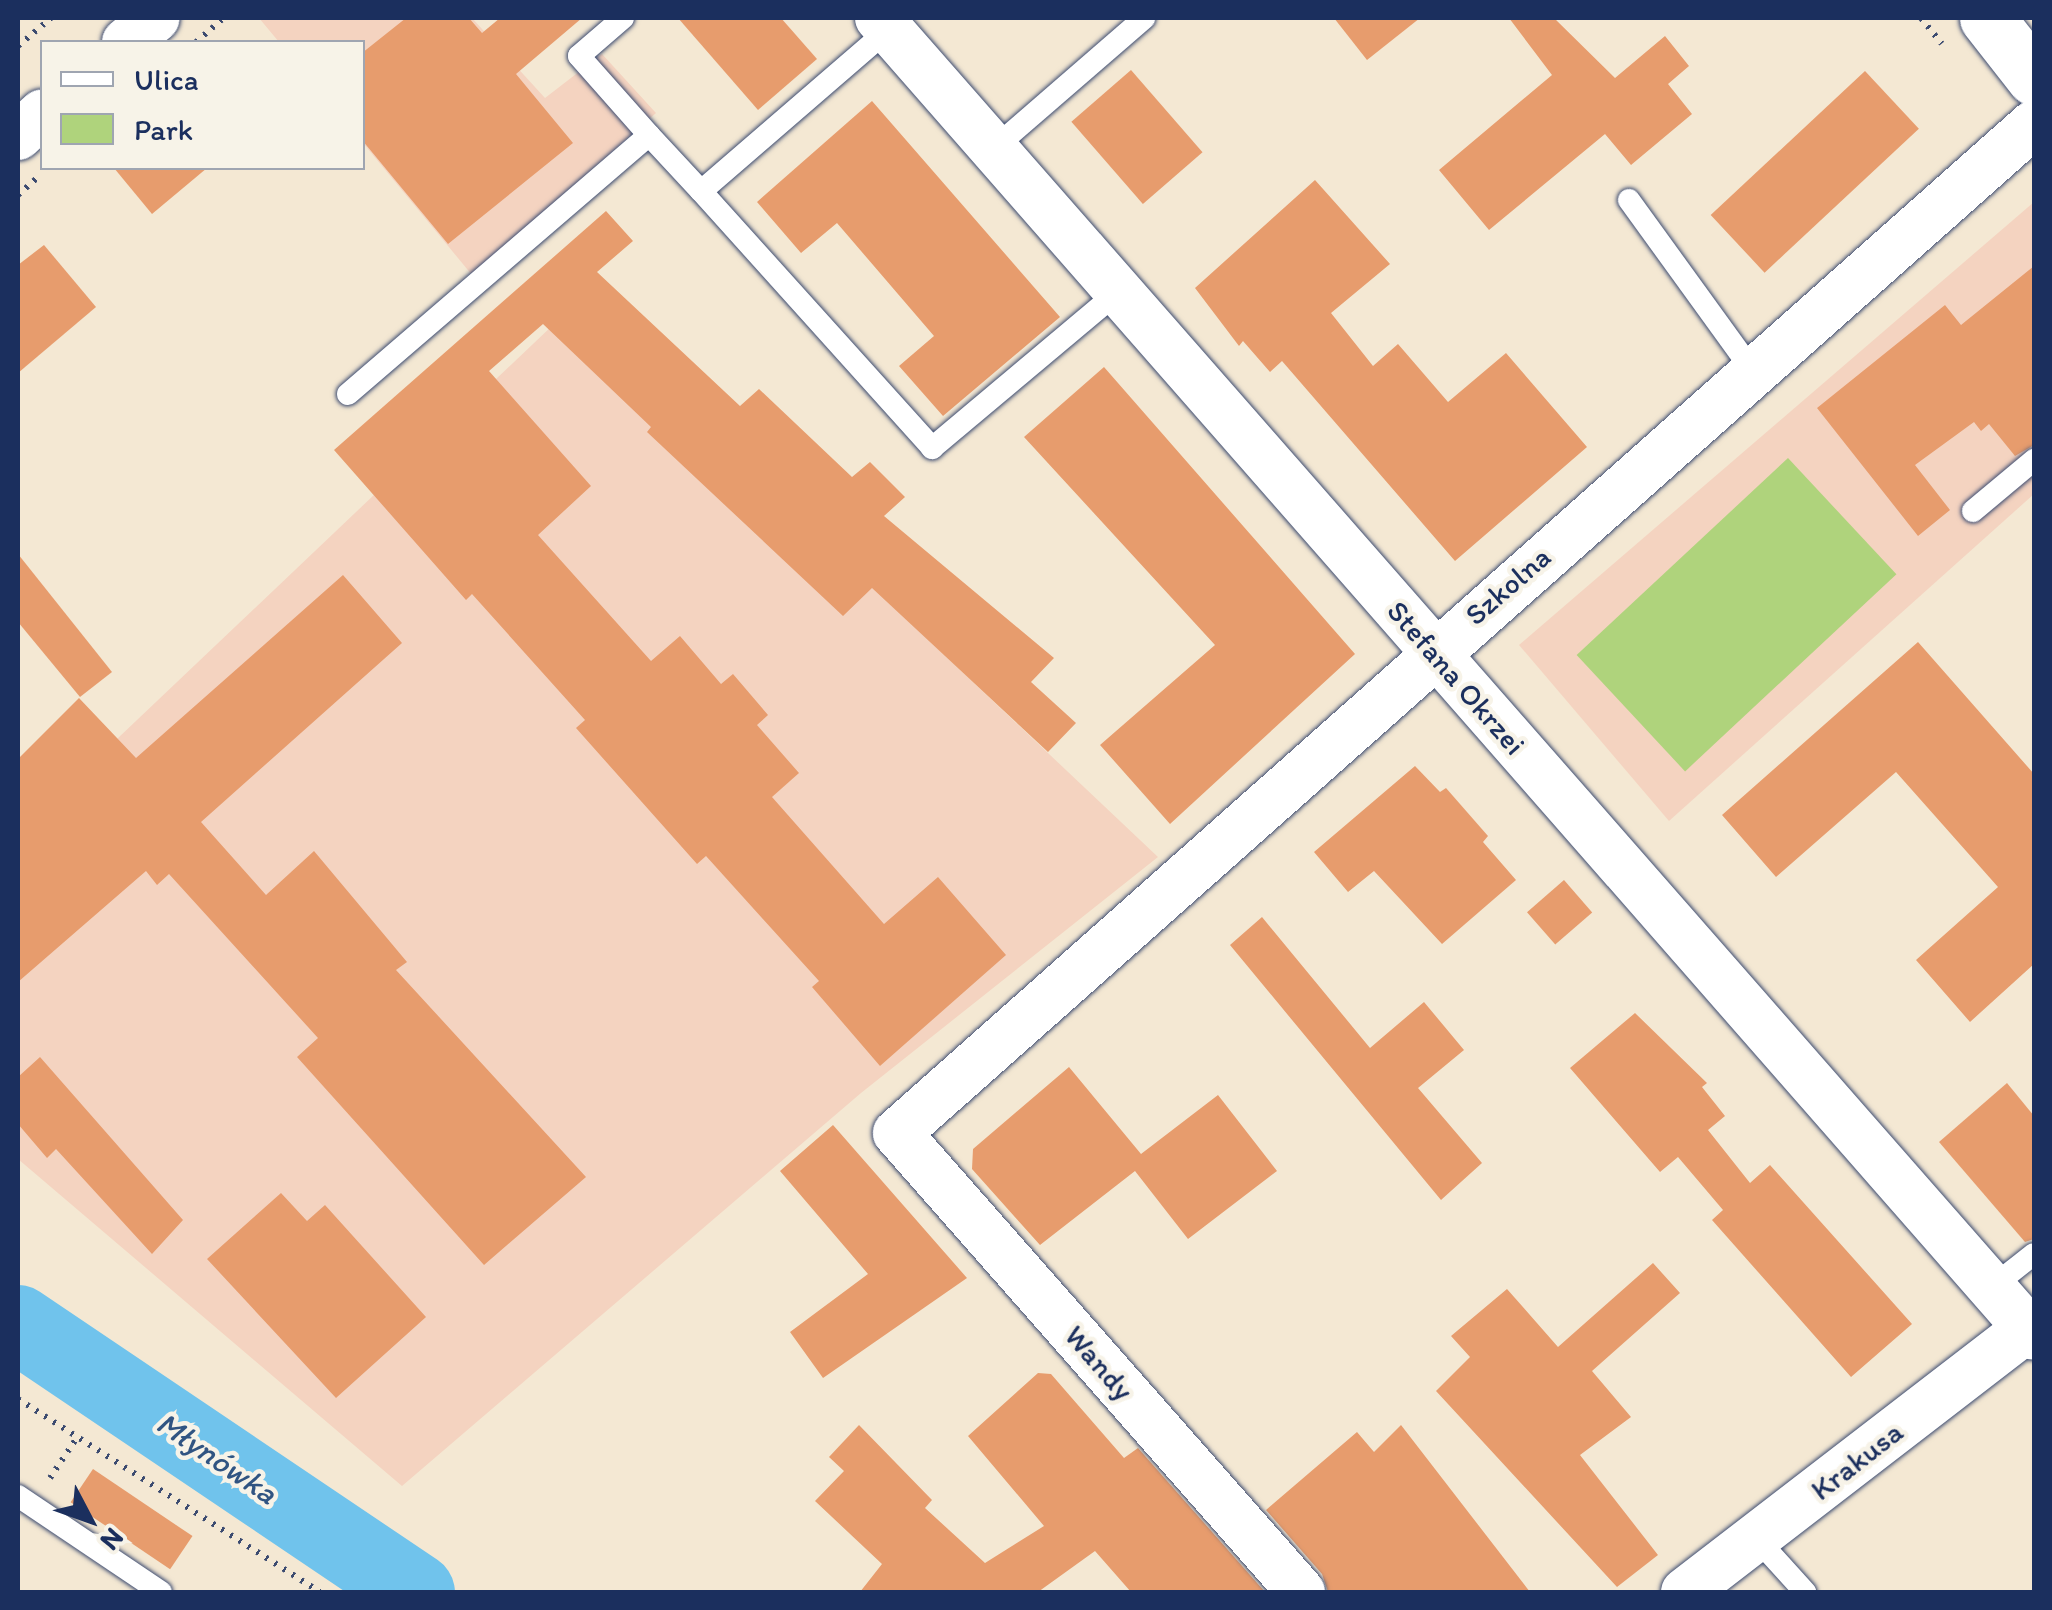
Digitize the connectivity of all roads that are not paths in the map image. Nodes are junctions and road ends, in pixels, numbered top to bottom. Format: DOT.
graph roads {
  1 [pos="156,18"];
  2 [pos="623,18"];
  3 [pos="1144,18"];
  4 [pos="1987,18"];
  5 [pos="884,23"];
  6 [pos="128,40"];
  7 [pos="2034,78"];
  8 [pos="40,116"];
  9 [pos="2034,124"];
  10 [pos="649,135"];
  11 [pos="18,136"];
  12 [pos="993,149"];
  13 [pos="701,190"];
  14 [pos="1629,200"];
  15 [pos="1117,292"];
  16 [pos="1753,371"];
  17 [pos="348,394"];
  18 [pos="2034,460"];
  19 [pos="1973,511"];
  20 [pos="1432,652"];
  21 [pos="897,1133"];
  22 [pos="2034,1254"];
  23 [pos="1992,1287"];
  24 [pos="2031,1332"];
  25 [pos="25,1501"];
  26 [pos="1757,1539"];
  27 [pos="161,1592"];
  28 [pos="1301,1592"];
  29 [pos="1685,1592"];
  30 [pos="1805,1592"];
  1 -- 6 [label="street"];
  2 -- 10 [label="lane"];
  3 -- 12 [label="lane"];
  4 -- 7 [label="street"];
  5 -- 12 [label="street, Stefana Okrzei"];
  5 -- 13 [label="lane"];
  8 -- 11 [label="street"];
  9 -- 16 [label="street, Szkolna"];
  10 -- 13 [label="lane"];
  10 -- 17 [label="lane"];
  12 -- 15 [label="street, Stefana Okrzei"];
  13 -- 15 [label="lane"];
  14 -- 16 [label="lane"];
  15 -- 20 [label="street, Stefana Okrzei"];
  16 -- 20 [label="street, Szkolna"];
  18 -- 19 [label="lane"];
  20 -- 21 [label="street, Szkolna"];
  20 -- 23 [label="street, Stefana Okrzei"];
  21 -- 28 [label="street, Wandy"];
  22 -- 23 [label="lane"];
  23 -- 24 [label="street, Stefana Okrzei"];
  24 -- 26 [label="street, Krakusa"];
  25 -- 27 [label="lane"];
  26 -- 29 [label="street, Krakusa"];
  26 -- 30 [label="lane"];
}
